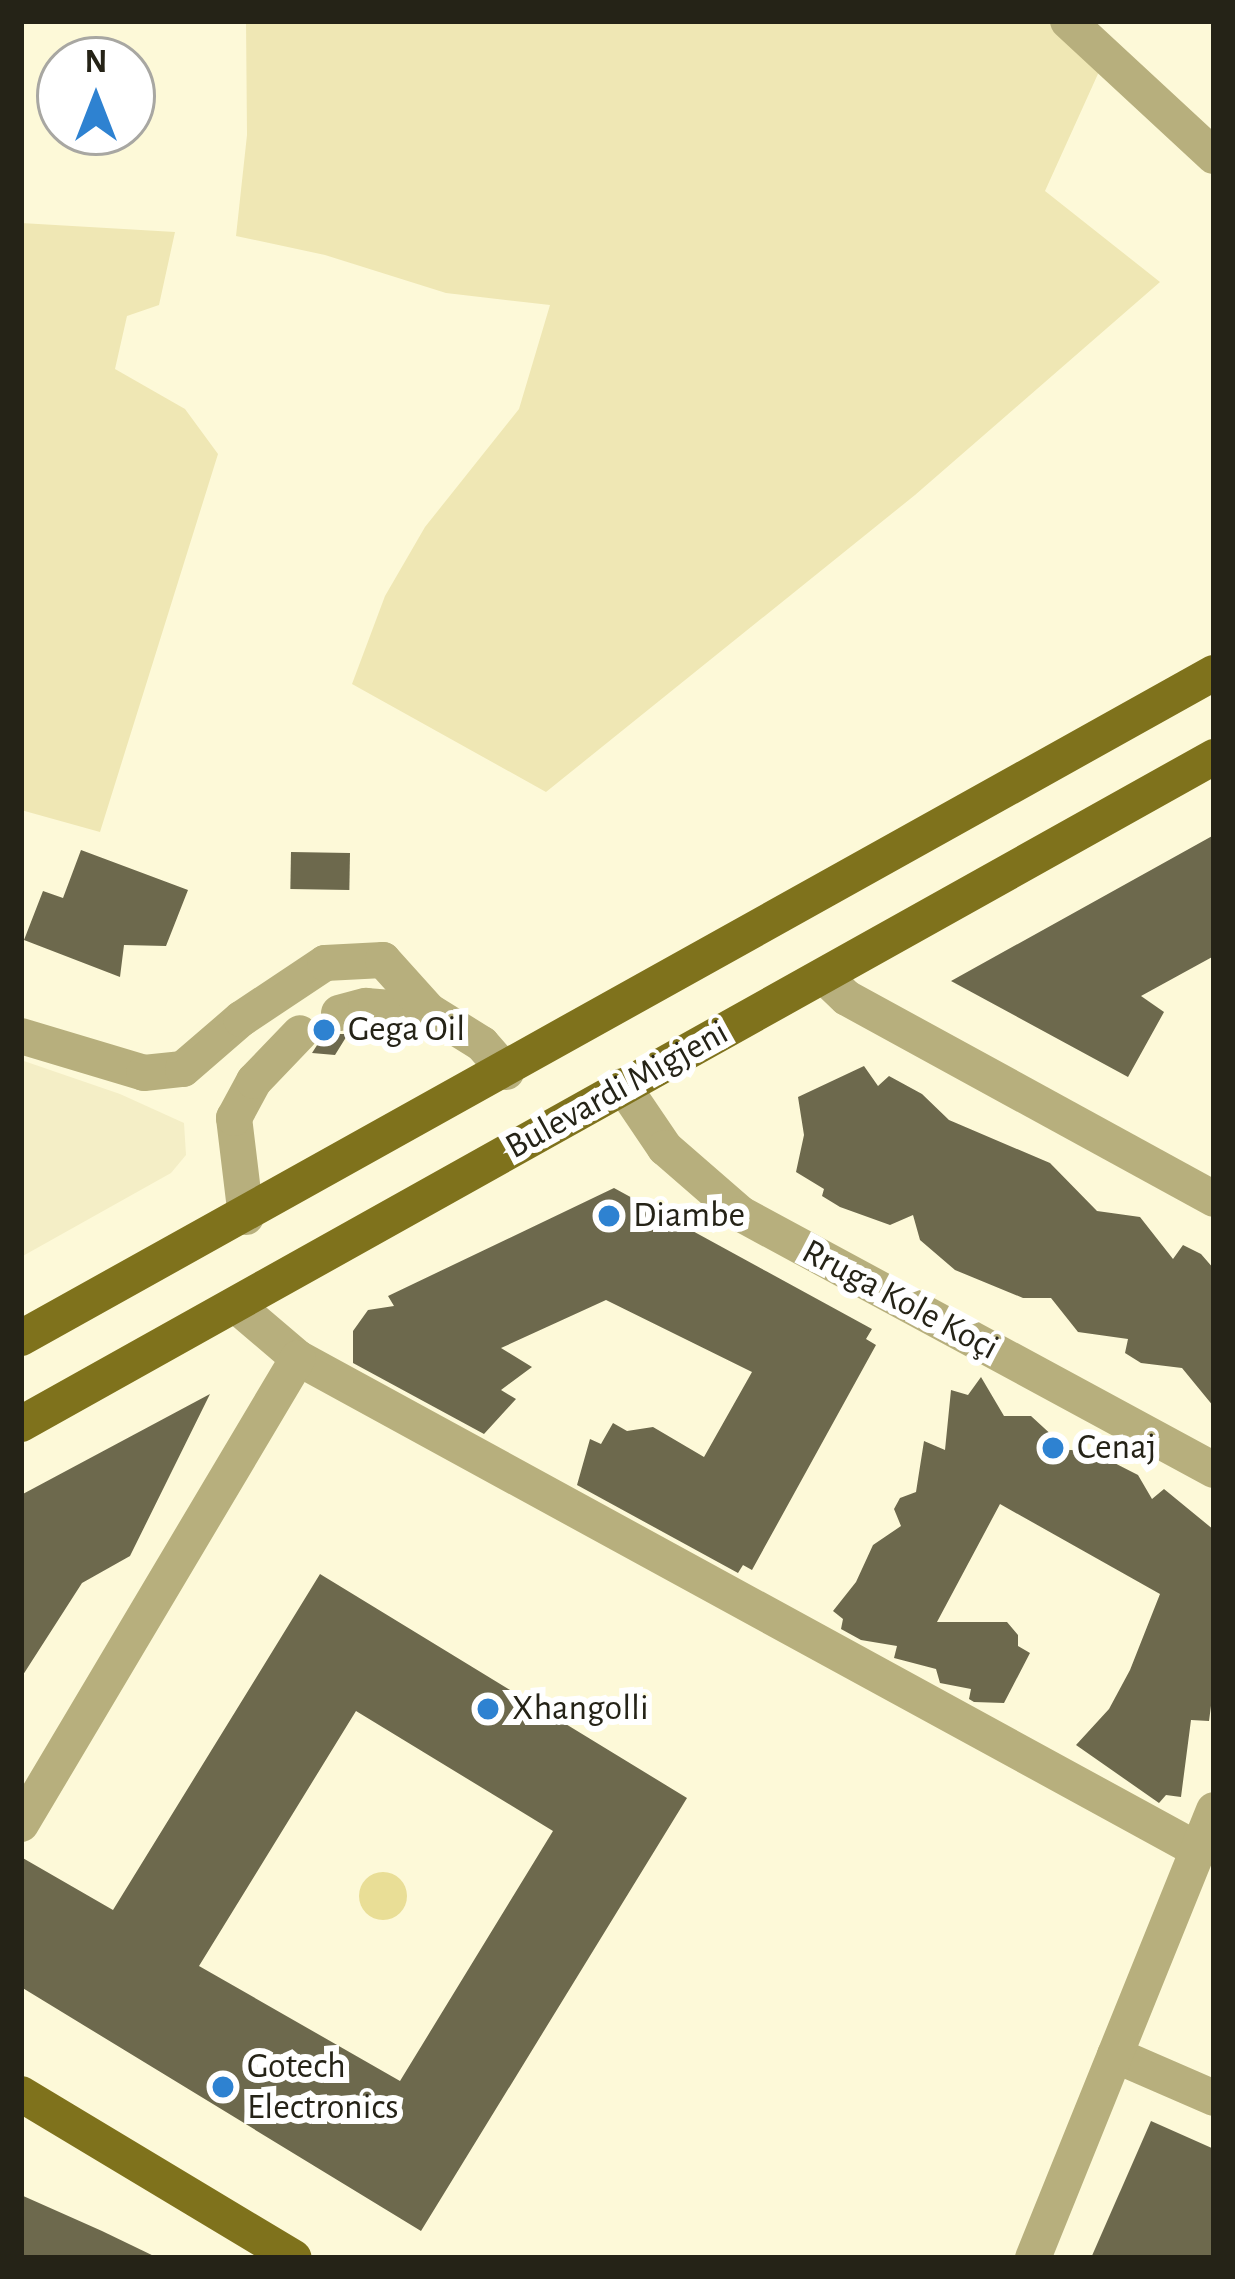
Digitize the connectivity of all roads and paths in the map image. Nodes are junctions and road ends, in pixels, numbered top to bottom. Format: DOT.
graph roads {
  1 [pos="1068,21"];
  2 [pos="1214,156"];
  3 [pos="1214,674"];
  4 [pos="1214,757"];
  5 [pos="825,977"];
  6 [pos="429,1011"];
  7 [pos="339,1013"];
  8 [pos="300,1033"];
  9 [pos="21,1036"];
  10 [pos="506,1072"];
  11 [pos="622,1086"];
  12 [pos="1214,1199"];
  13 [pos="246,1217"];
  14 [pos="238,1307"];
  15 [pos="21,1338"];
  16 [pos="298,1358"];
  17 [pos="21,1424"];
  18 [pos="1214,1470"];
  19 [pos="1214,1810"];
  20 [pos="21,1824"];
  21 [pos="1198,1850"];
  22 [pos="1115,2055"];
  23 [pos="21,2094"];
  24 [pos="1214,2098"];
  25 [pos="294,2258"];
  26 [pos="1033,2258"];
  1 -- 2 [label="street"];
  3 -- 10 [label="main road, Bulevardi Migjeni"];
  4 -- 5 [label="main road, Bulevardi Migjeni"];
  5 -- 11 [label="main road, Bulevardi Migjeni"];
  5 -- 12 [label="street"];
  6 -- 7 [label="street"];
  6 -- 9 [label="street"];
  6 -- 10 [label="street"];
  8 -- 13 [label="street"];
  10 -- 13 [label="main road, Bulevardi Migjeni"];
  11 -- 14 [label="main road, Bulevardi Migjeni"];
  11 -- 18 [label="street, Rruga Kole Koçi"];
  13 -- 15 [label="main road, Bulevardi Migjeni"];
  14 -- 16 [label="street"];
  14 -- 17 [label="main road, Bulevardi Migjeni"];
  16 -- 20 [label="street"];
  16 -- 21 [label="street"];
  19 -- 21 [label="street"];
  21 -- 22 [label="street"];
  22 -- 24 [label="street"];
  22 -- 26 [label="street"];
  23 -- 25 [label="main road"];
}
